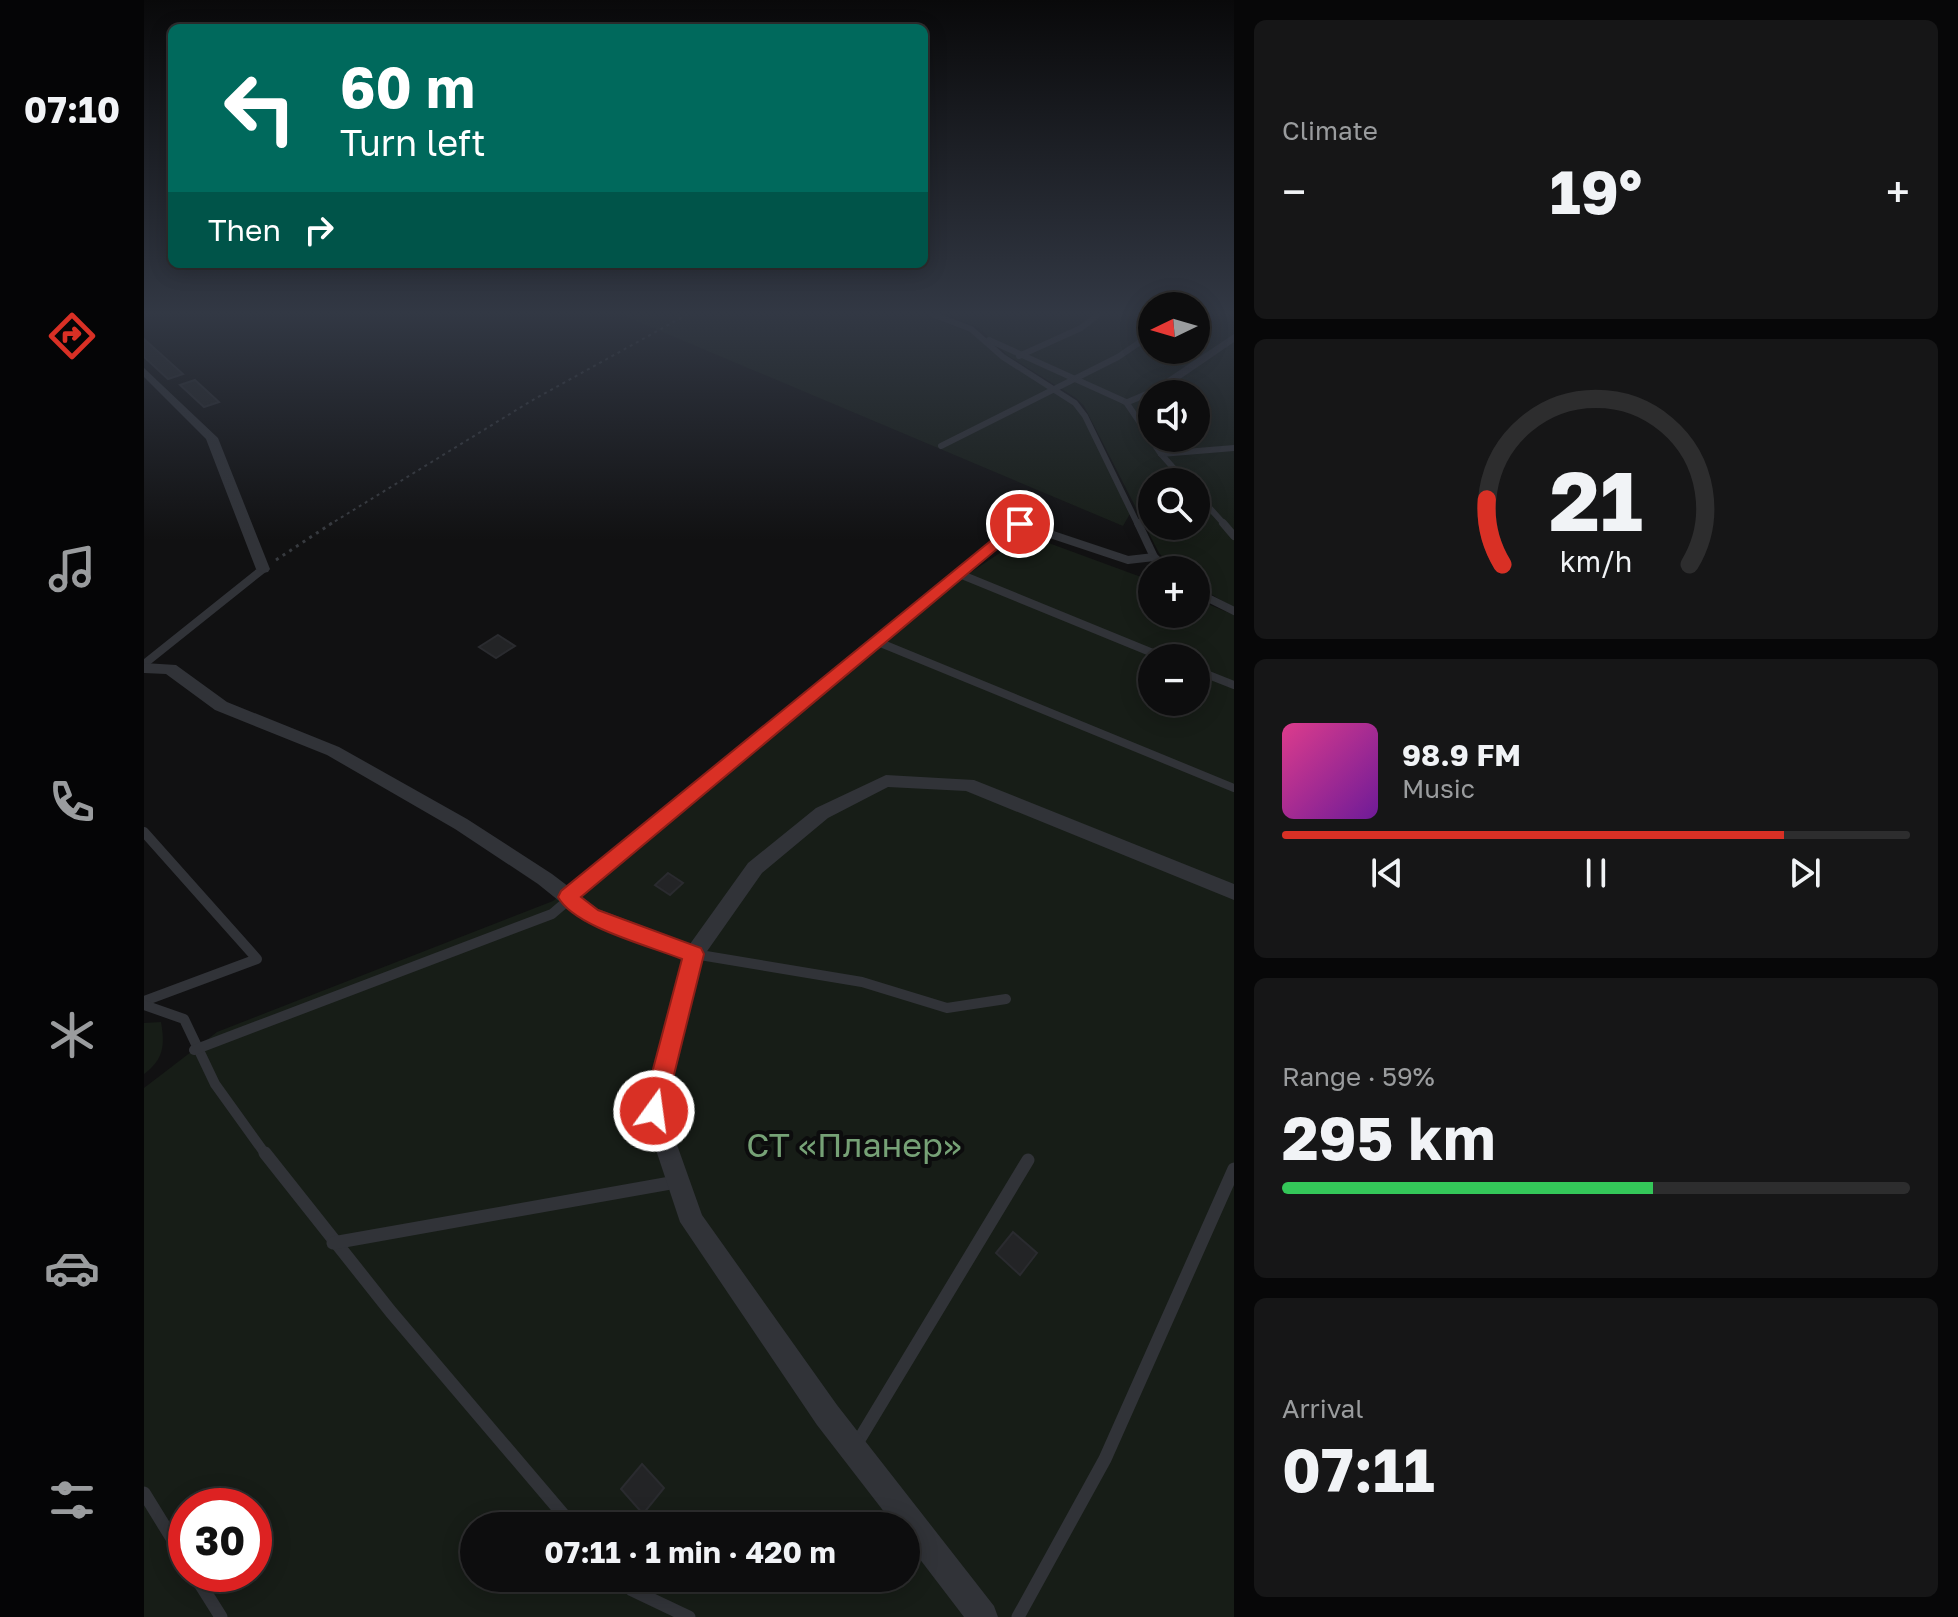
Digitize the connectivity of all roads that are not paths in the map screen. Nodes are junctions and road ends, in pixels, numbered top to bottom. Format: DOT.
graph roads {
  1 [pos="163,389"];
  2 [pos="1050,389"];
  3 [pos="1055,389"];
  4 [pos="1098,389"];
  5 [pos="1158,389"];
  6 [pos="1126,402"];
  7 [pos="941,446"];
  8 [pos="1234,448"];
  9 [pos="1161,454"];
  10 [pos="1174,468"];
  11 [pos="1210,509"];
  12 [pos="1234,536"];
  13 [pos="1154,556"];
  14 [pos="1138,559"];
  15 [pos="263,569"];
  16 [pos="957,573"];
  17 [pos="1210,599"];
  18 [pos="1234,611"];
  19 [pos="878,642"];
  20 [pos="1138,647"];
  21 [pos="144,666"];
  22 [pos="1210,676"];
  23 [pos="1234,685"];
  24 [pos="1234,788"];
  25 [pos="144,832"];
  26 [pos="1234,892"];
  27 [pos="568,897"];
  28 [pos="694,954"];
  29 [pos="1006,999"];
  30 [pos="144,1003"];
  31 [pos="194,1050"];
  32 [pos="1028,1160"];
  33 [pos="1234,1169"];
  34 [pos="679,1182"];
  35 [pos="333,1243"];
  36 [pos="854,1449"];
  37 [pos="144,1493"];
  38 [pos="561,1512"];
  39 [pos="168,1532"];
  40 [pos="205,1592"];
  41 [pos="642,1592"];
  42 [pos="221,1617"];
  43 [pos="689,1617"];
  44 [pos="983,1617"];
  45 [pos="1018,1617"];
  1 -- 15 [label="street"];
  2 -- 7 [label="lane"];
  3 -- 13 [label="lane"];
  4 -- 6 [label="lane"];
  5 -- 6 [label="street"];
  6 -- 9 [label="lane"];
  8 -- 9 [label="lane"];
  9 -- 10 [label="lane"];
  11 -- 12 [label="lane"];
  14 -- 16 [label="lane"];
  15 -- 21 [label="lane"];
  16 -- 19 [label="lane"];
  16 -- 20 [label="lane"];
  17 -- 18 [label="lane"];
  19 -- 24 [label="lane"];
  19 -- 27 [label="lane"];
  21 -- 27 [label="street"];
  22 -- 23 [label="lane"];
  25 -- 30 [label="lane"];
  26 -- 28 [label="street"];
  27 -- 28 [label="street"];
  27 -- 31 [label="lane"];
  28 -- 29 [label="lane"];
  28 -- 34 [label="street"];
  30 -- 31 [label="lane"];
  31 -- 35 [label="lane"];
  32 -- 36 [label="lane"];
  33 -- 45 [label="lane"];
  34 -- 35 [label="lane"];
  34 -- 36 [label="street"];
  35 -- 38 [label="lane"];
  36 -- 44 [label="street"];
  37 -- 39 [label="lane"];
  40 -- 42 [label="lane"];
  41 -- 43 [label="lane"];
}
